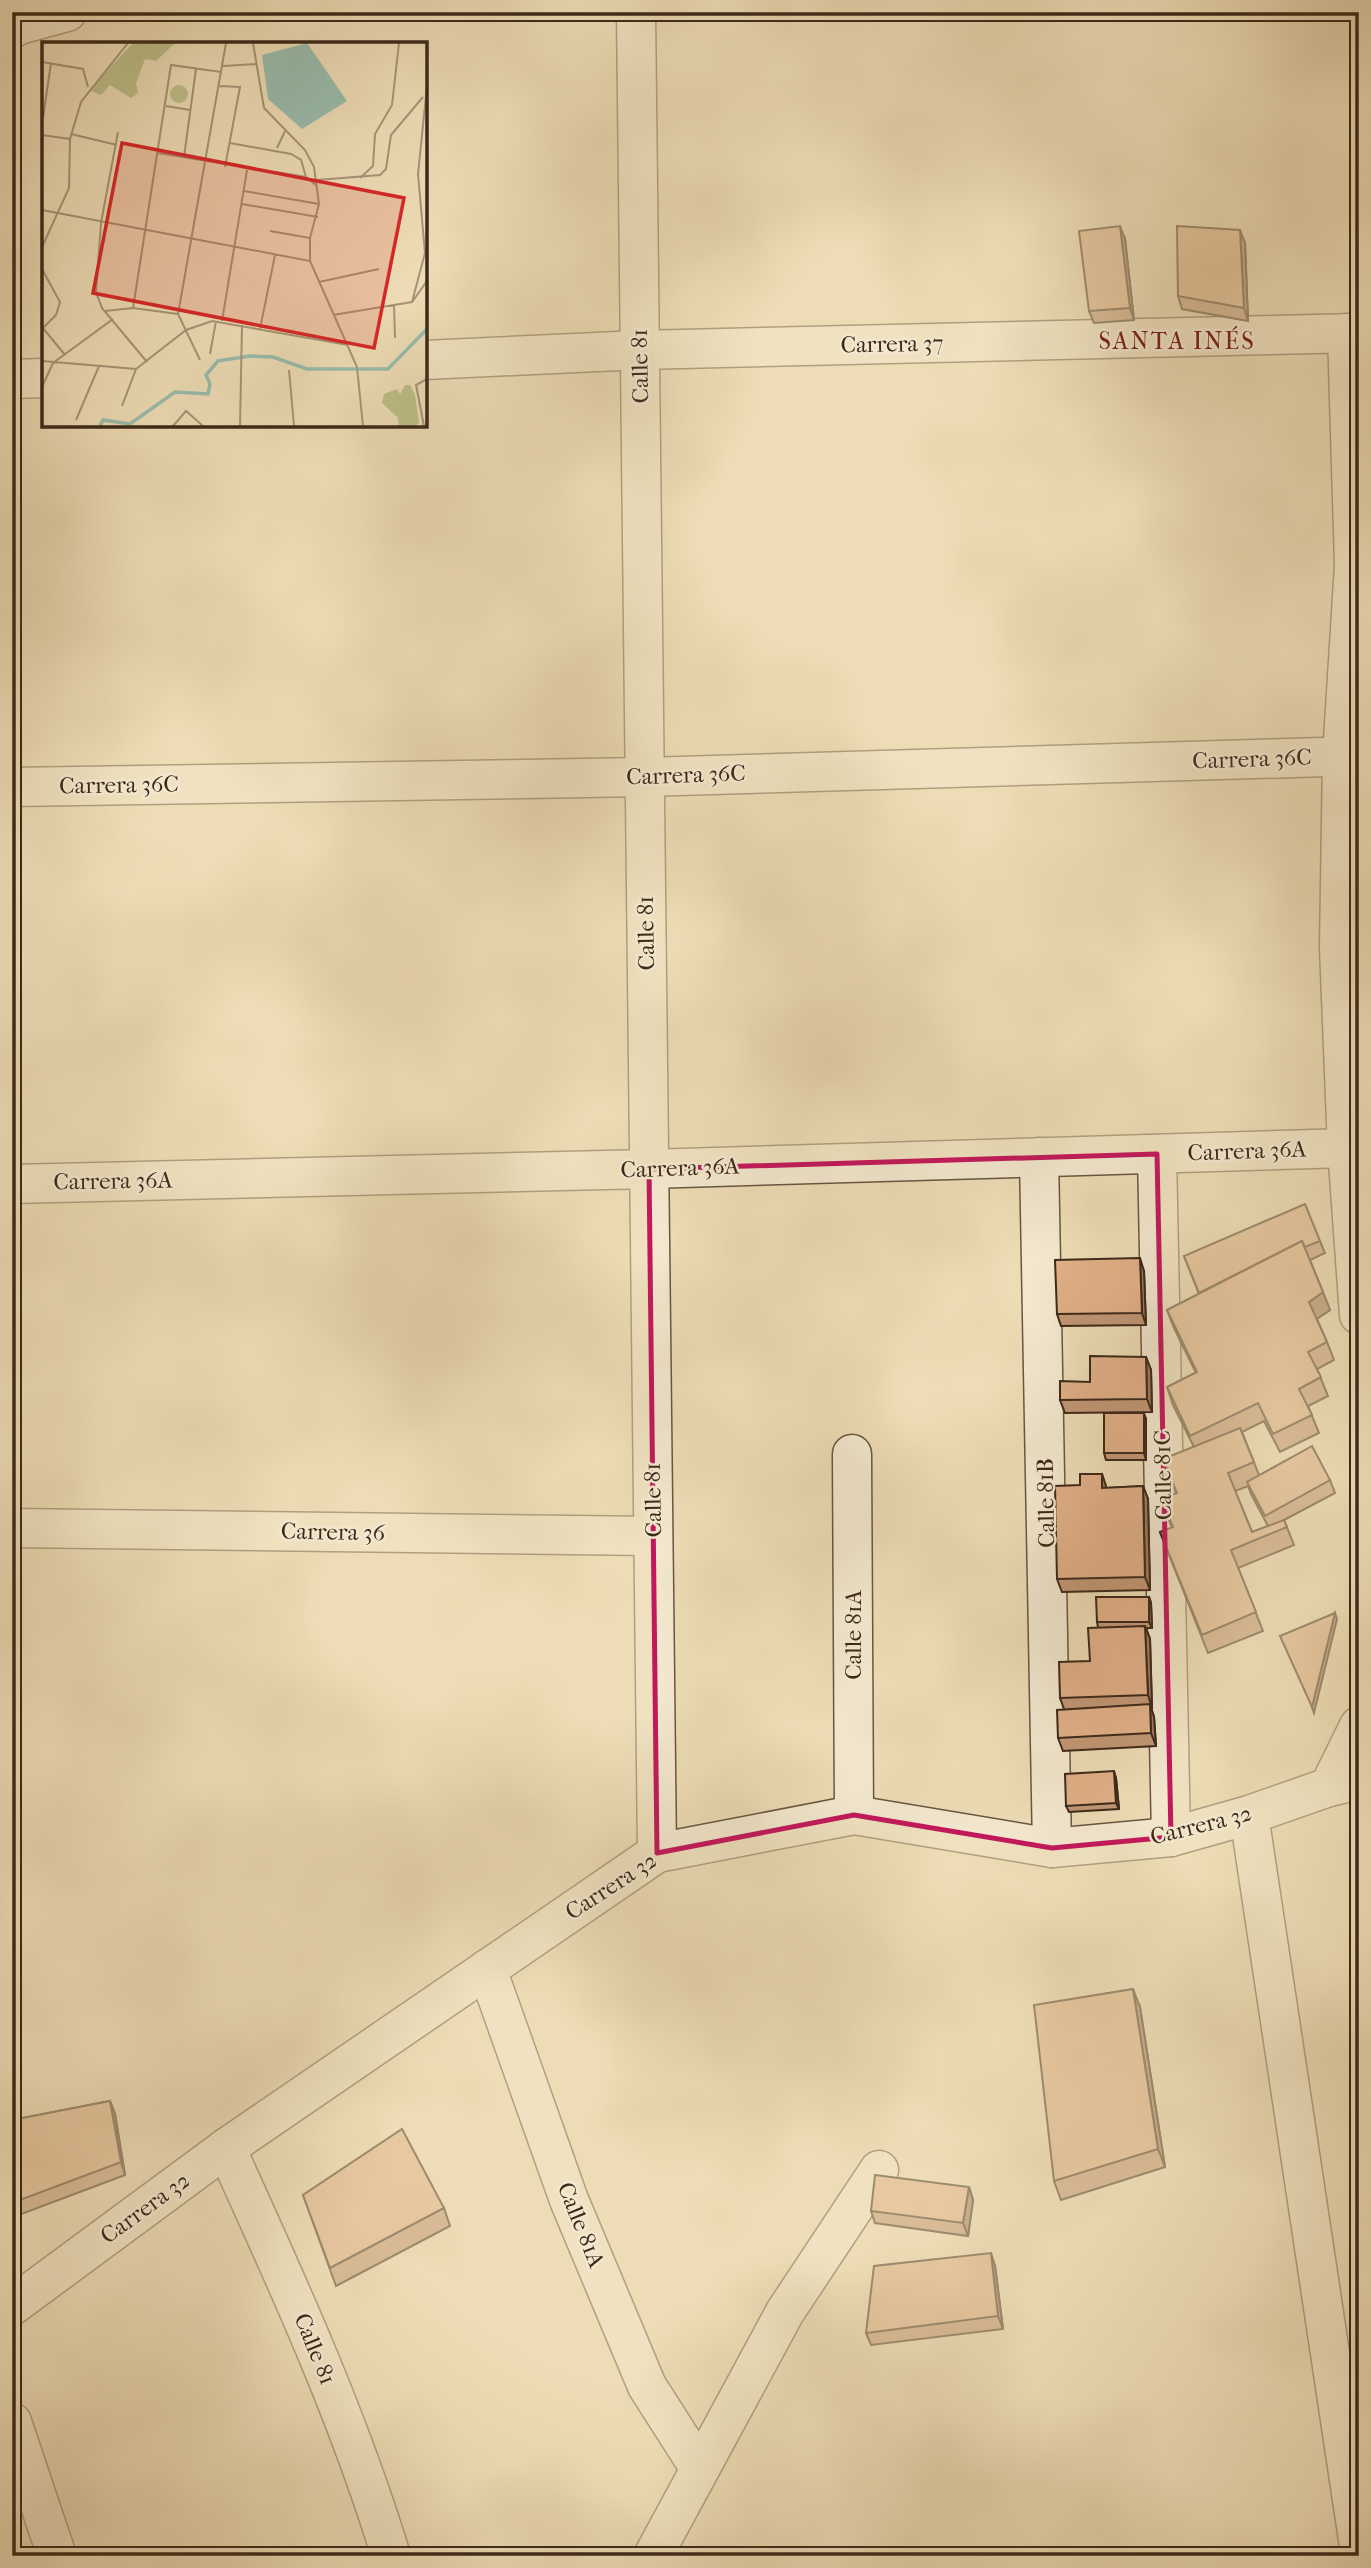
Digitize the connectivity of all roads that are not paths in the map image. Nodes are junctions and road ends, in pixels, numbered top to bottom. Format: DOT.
graph roads {
  1 [pos="67,12"];
  2 [pos="636,12"];
  3 [pos="12,29"];
  4 [pos="1353,333"];
  5 [pos="640,350"];
  6 [pos="427,360"];
  7 [pos="42,377"];
  8 [pos="12,379"];
  9 [pos="1356,565"];
  10 [pos="1350,756"];
  11 [pos="645,777"];
  12 [pos="12,787"];
  13 [pos="1349,948"];
  14 [pos="1347,1148"];
  15 [pos="1157,1154"];
  16 [pos="1039,1157"];
  17 [pos="649,1169"];
  18 [pos="12,1184"];
  19 [pos="1359,1315"];
  20 [pos="852,1454"];
  21 [pos="12,1528"];
  22 [pos="653,1536"];
  23 [pos="1359,1726"];
  24 [pos="1344,1784"];
  25 [pos="854,1815"];
  26 [pos="1249,1815"];
  27 [pos="1171,1837"];
  28 [pos="1052,1848"];
  29 [pos="657,1853"];
  30 [pos="487,1969"];
  31 [pos="226,2148"];
  32 [pos="879,2170"];
  33 [pos="12,2306"];
  34 [pos="12,2422"];
  35 [pos="699,2469"];
  36 [pos="1359,2546"];
  37 [pos="57,2556"];
  38 [pos="391,2556"];
  39 [pos="653,2556"];
  1 -- 3 [label="street"];
  2 -- 5 [label="street, Calle 81"];
  4 -- 5 [label="street, Carrera 37"];
  4 -- 9 [label="street"];
  5 -- 6 [label="street, Carrera 37"];
  5 -- 11 [label="street, Calle 81"];
  7 -- 8 [label="street"];
  9 -- 10 [label="street"];
  10 -- 11 [label="street, Carrera 36C"];
  10 -- 13 [label="street"];
  11 -- 12 [label="street, Carrera 36C"];
  11 -- 17 [label="street, Calle 81"];
  13 -- 14 [label="street"];
  14 -- 15 [label="street, Carrera 36A"];
  14 -- 19 [label="street"];
  15 -- 16 [label="street, Carrera 36A"];
  15 -- 27 [label="street, Calle 81C"];
  16 -- 17 [label="street, Carrera 36A"];
  16 -- 28 [label="street, Calle 81B"];
  17 -- 18 [label="street, Carrera 36A"];
  17 -- 22 [label="street, Calle 81"];
  20 -- 25 [label="street, Calle 81A"];
  21 -- 22 [label="street, Carrera 36"];
  22 -- 29 [label="street, Calle 81"];
  23 -- 24 [label="street"];
  24 -- 26 [label="street, Carrera 32"];
  25 -- 28 [label="street, Carrera 32"];
  25 -- 29 [label="street, Carrera 32"];
  26 -- 27 [label="street, Carrera 32"];
  26 -- 36 [label="street"];
  27 -- 28 [label="street, Carrera 32"];
  29 -- 30 [label="street, Carrera 32"];
  30 -- 31 [label="street, Carrera 32"];
  30 -- 35 [label="street, Calle 81A"];
  31 -- 33 [label="street, Carrera 32"];
  31 -- 38 [label="street, Calle 81"];
  32 -- 35 [label="street"];
  34 -- 37 [label="street"];
  35 -- 39 [label="street"];
}
